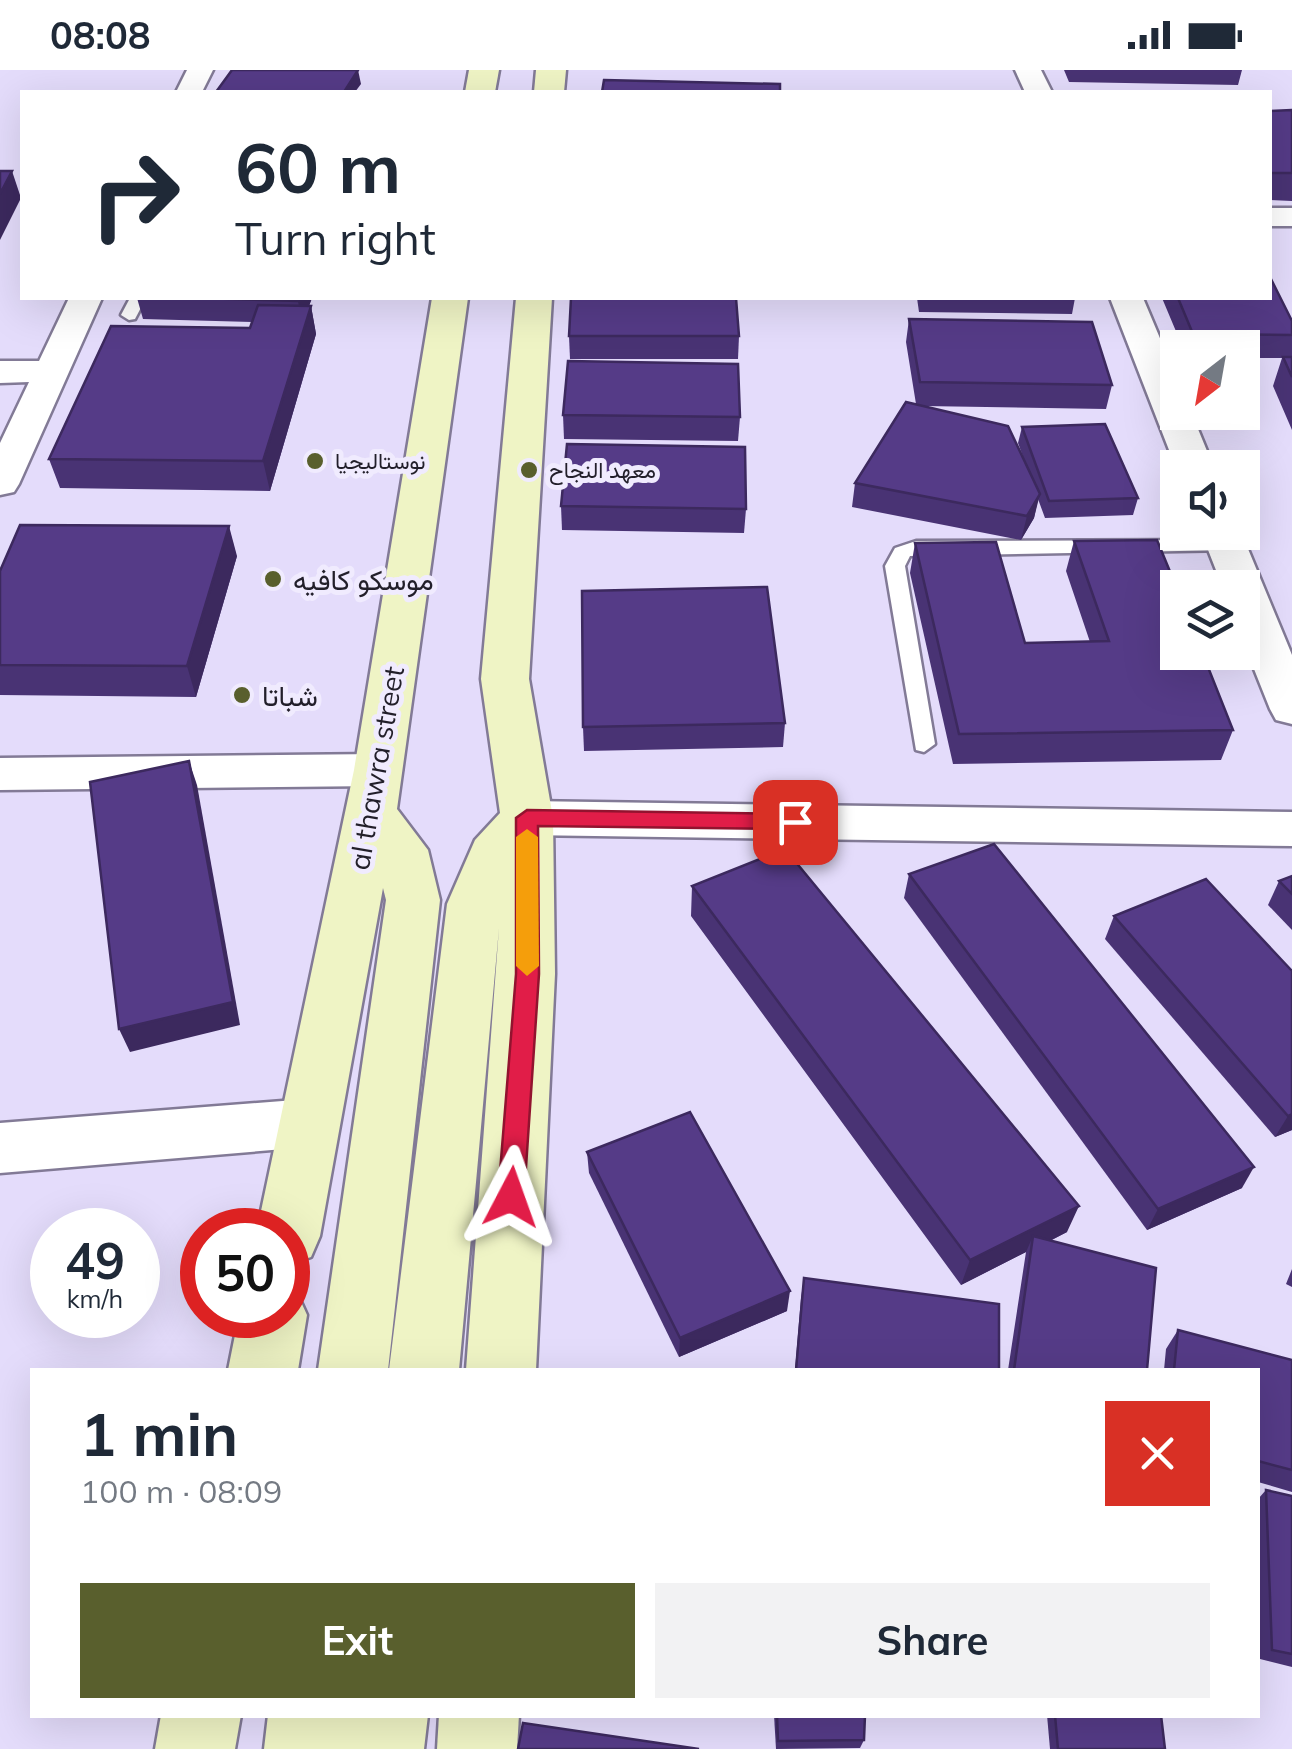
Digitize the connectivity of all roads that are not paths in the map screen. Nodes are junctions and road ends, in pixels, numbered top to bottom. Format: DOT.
graph roads {
  1 [pos="84,300"];
  2 [pos="137,300"];
  3 [pos="450,300"];
  4 [pos="534,300"];
  5 [pos="1127,300"];
  6 [pos="129,315"];
  7 [pos="0,372"];
  8 [pos="50,372"];
  9 [pos="1187,450"];
  10 [pos="0,484"];
  11 [pos="1160,541"];
  12 [pos="1228,550"];
  13 [pos="1292,709"];
  14 [pos="924,744"];
  15 [pos="0,774"];
  16 [pos="375,790"];
  17 [pos="527,818"];
  18 [pos="1292,829"];
  19 [pos="308,1123"];
  20 [pos="0,1148"];
  21 [pos="293,1208"];
  22 [pos="269,1338"];
  23 [pos="263,1368"];
  24 [pos="353,1368"];
  25 [pos="424,1368"];
  26 [pos="500,1368"];
  27 [pos="200,1718"];
  28 [pos="308,1718"];
  29 [pos="388,1718"];
  30 [pos="479,1718"];
  31 [pos="195,1749"];
  32 [pos="304,1749"];
  33 [pos="384,1749"];
  34 [pos="477,1749"];
  1 -- 8 [label="street"];
  2 -- 6 [label="lane"];
  3 -- 16 [label="main road, al thawra street"];
  4 -- 17 [label="main road"];
  5 -- 9 [label="street"];
  7 -- 8 [label="street"];
  8 -- 10 [label="street"];
  11 -- 14 [label="lane"];
  12 -- 13 [label="street"];
  15 -- 16 [label="street"];
  16 -- 19 [label="main road, al thawra street"];
  16 -- 24 [label="main road"];
  17 -- 18 [label="street"];
  17 -- 25 [label="main road"];
  17 -- 26 [label="main road"];
  19 -- 20 [label="street"];
  19 -- 21 [label="main road, al thawra street"];
  22 -- 23 [label="main road"];
  27 -- 31 [label="main road"];
  28 -- 32 [label="main road"];
  29 -- 33 [label="main road"];
  30 -- 34 [label="main road"];
}
